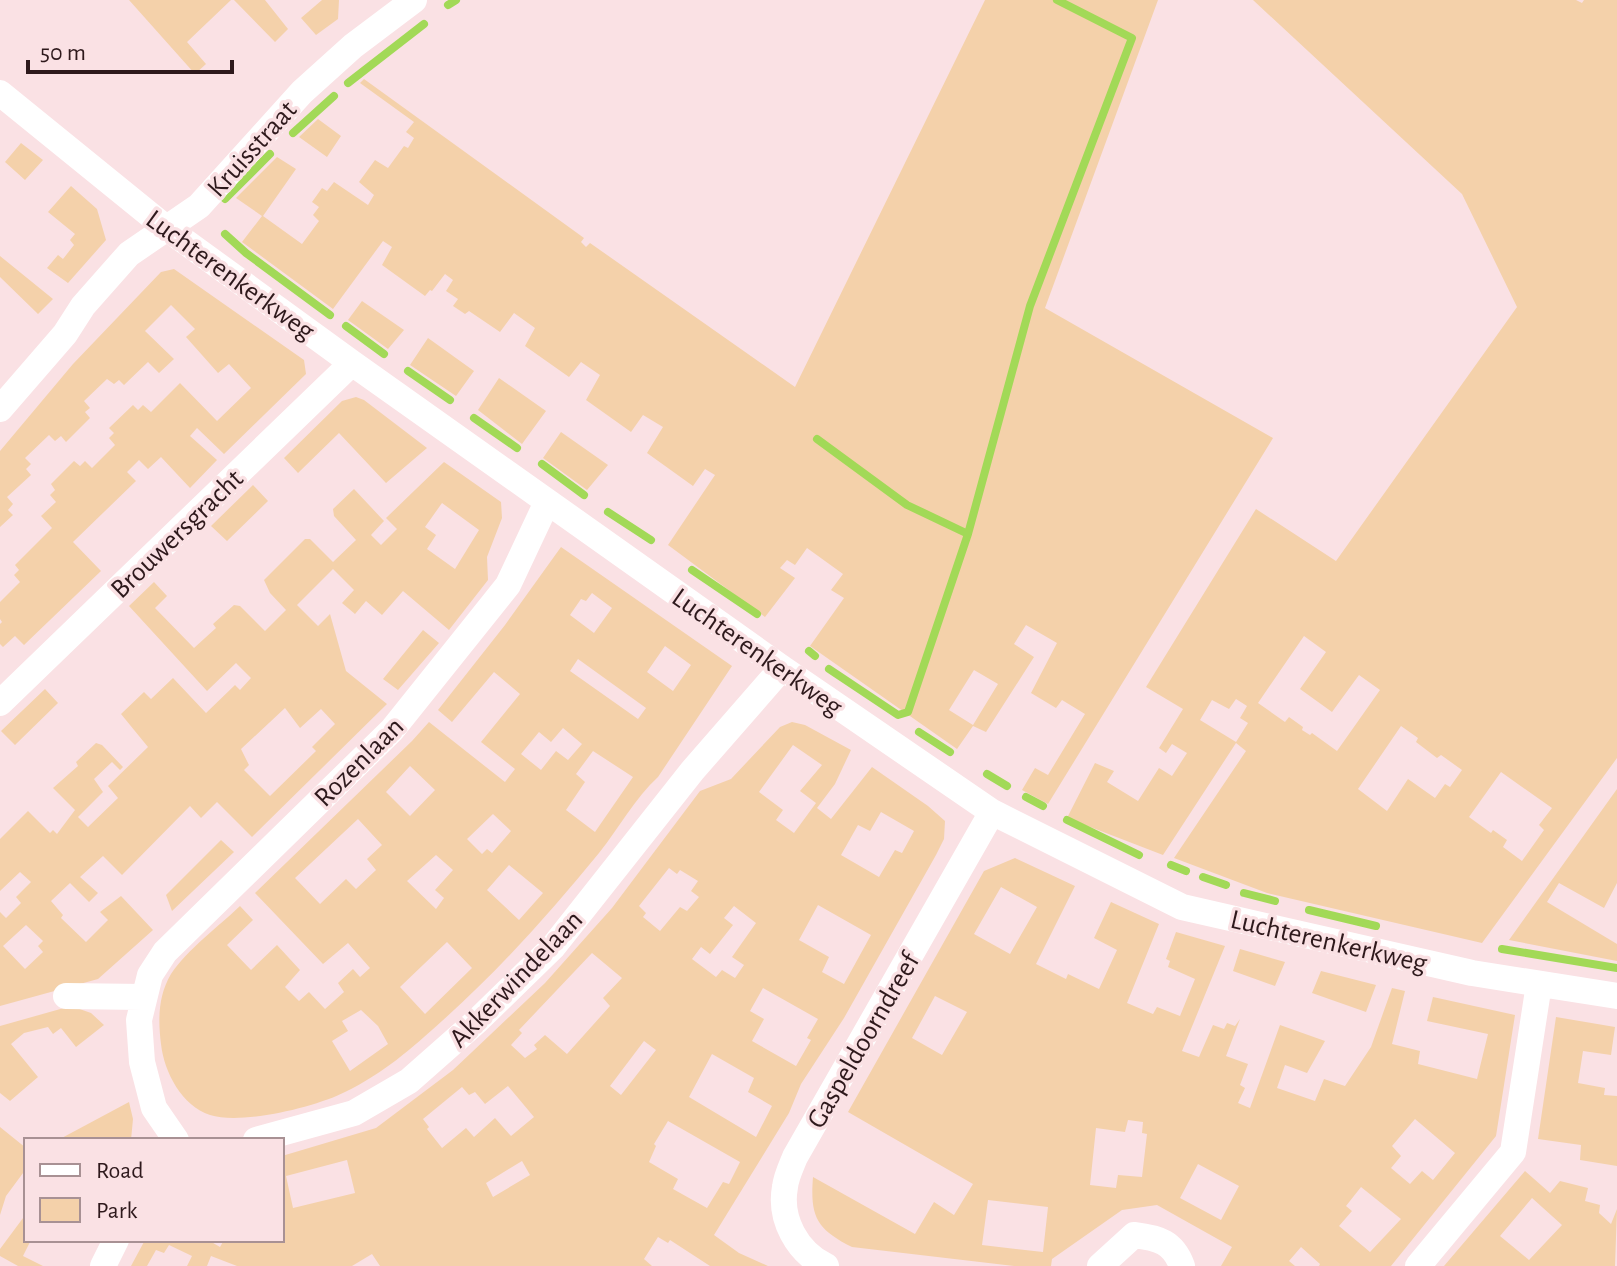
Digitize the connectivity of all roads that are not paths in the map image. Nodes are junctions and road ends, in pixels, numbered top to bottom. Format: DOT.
graph roads {
  1 [pos="414,0"];
  2 [pos="0,93"];
  3 [pos="165,227"];
  4 [pos="352,363"];
  5 [pos="0,409"];
  6 [pos="547,502"];
  7 [pos="782,668"];
  8 [pos="0,703"];
  9 [pos="992,812"];
  10 [pos="1539,984"];
  11 [pos="66,996"];
  12 [pos="1617,996"];
  13 [pos="143,997"];
  14 [pos="175,1138"];
  15 [pos="263,1138"];
  16 [pos="115,1242"];
  17 [pos="103,1266"];
  18 [pos="826,1266"];
  19 [pos="1100,1266"];
  20 [pos="1182,1266"];
  21 [pos="1418,1266"];
  1 -- 3 [label="street, Kruisstraat"];
  2 -- 3 [label="street, Luchterenkerkweg"];
  3 -- 4 [label="street, Luchterenkerkweg"];
  3 -- 5 [label="street, Kruisstraat"];
  4 -- 6 [label="street, Luchterenkerkweg"];
  4 -- 8 [label="street, Brouwersgracht"];
  6 -- 7 [label="street, Luchterenkerkweg"];
  6 -- 13 [label="street, Rozenlaan"];
  7 -- 9 [label="street, Luchterenkerkweg"];
  7 -- 15 [label="street, Akkerwindelaan"];
  9 -- 10 [label="street, Luchterenkerkweg"];
  9 -- 18 [label="street, Gaspeldoorndreef"];
  10 -- 12 [label="street, Luchterenkerkweg"];
  10 -- 21 [label="street"];
  11 -- 13 [label="street"];
  13 -- 14 [label="street, Rozenlaan"];
  16 -- 17 [label="street"];
  19 -- 20 [label="street"];
}
